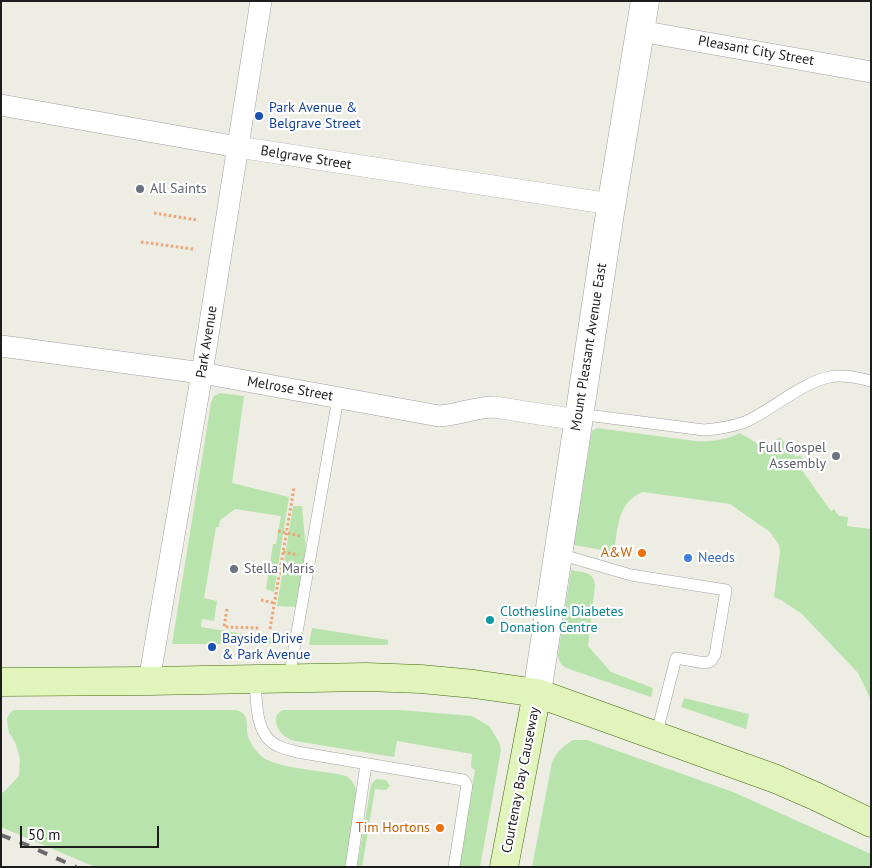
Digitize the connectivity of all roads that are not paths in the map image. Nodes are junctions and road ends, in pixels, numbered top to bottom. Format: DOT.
graph roads {
  1 [pos="261,1"];
  2 [pos="645,1"];
  3 [pos="640,31"];
  4 [pos="871,72"];
  5 [pos="1,105"];
  6 [pos="238,147"];
  7 [pos="612,204"];
  8 [pos="1,346"];
  9 [pos="202,374"];
  10 [pos="871,381"];
  11 [pos="338,398"];
  12 [pos="579,417"];
  13 [pos="558,554"];
  14 [pos="289,678"];
  15 [pos="255,679"];
  16 [pos="149,681"];
  17 [pos="1,682"];
  18 [pos="537,693"];
  19 [pos="656,736"];
  20 [pos="366,764"];
  21 [pos="871,823"];
  22 [pos="351,867"];
  23 [pos="454,867"];
  24 [pos="504,867"];
  1 -- 6 [label="street, Park Avenue"];
  2 -- 3 [label="street, Mount Pleasant Avenue East"];
  3 -- 4 [label="street, Pleasant City Street"];
  3 -- 7 [label="street, Mount Pleasant Avenue East"];
  5 -- 6 [label="street, Belgrave Street"];
  6 -- 7 [label="street, Belgrave Street"];
  6 -- 9 [label="street, Park Avenue"];
  7 -- 12 [label="street, Mount Pleasant Avenue East"];
  8 -- 9 [label="street, Melrose Street"];
  9 -- 11 [label="street, Melrose Street"];
  9 -- 16 [label="street, Park Avenue"];
  10 -- 12 [label="lane"];
  11 -- 12 [label="street, Melrose Street"];
  11 -- 14 [label="lane"];
  12 -- 13 [label="street, Mount Pleasant Avenue East"];
  13 -- 18 [label="street, Mount Pleasant Avenue East"];
  13 -- 19 [label="lane"];
  14 -- 15 [label="main road"];
  14 -- 18 [label="main road"];
  15 -- 16 [label="main road"];
  15 -- 20 [label="lane"];
  16 -- 17 [label="main road"];
  18 -- 19 [label="main road"];
  18 -- 24 [label="main road, Courtenay Bay Causeway"];
  19 -- 21 [label="main road"];
  20 -- 22 [label="lane"];
  20 -- 23 [label="lane"];
}
